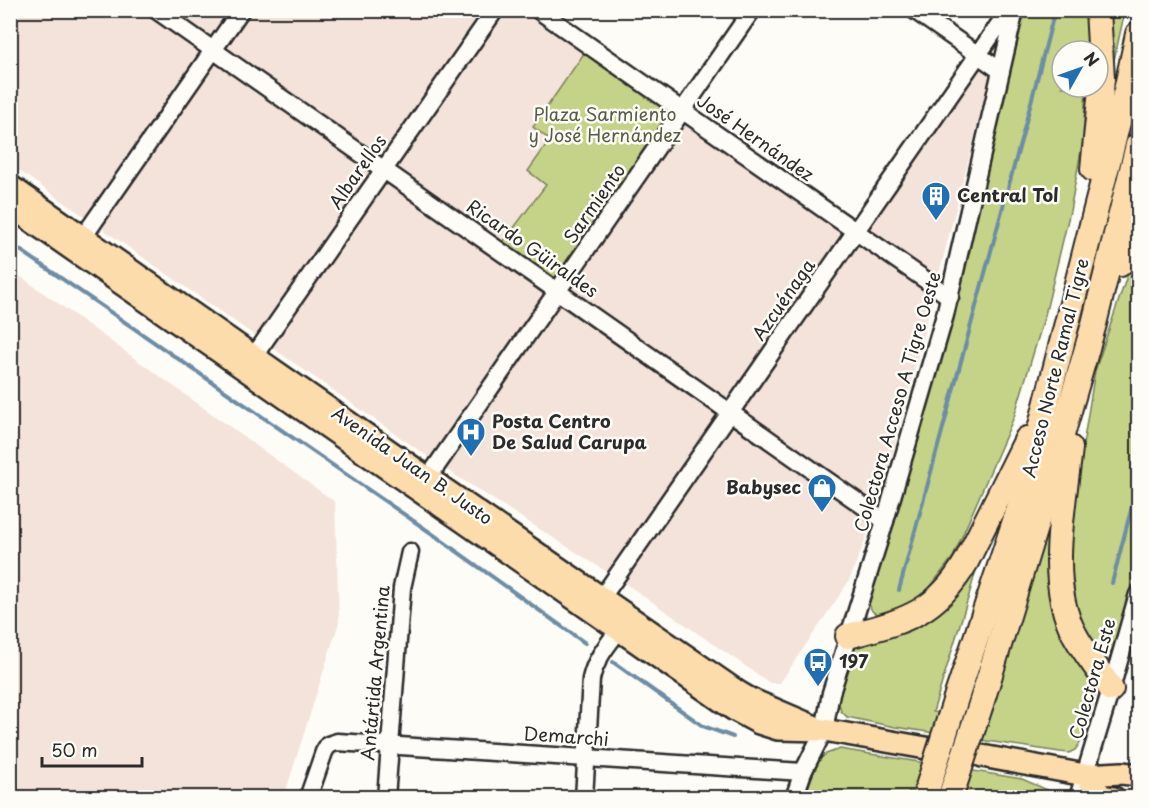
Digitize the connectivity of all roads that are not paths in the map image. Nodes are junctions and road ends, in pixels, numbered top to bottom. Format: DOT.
graph roads {
  1 [pos="156,10"];
  2 [pos="241,10"];
  3 [pos="495,10"];
  4 [pos="538,10"];
  5 [pos="752,10"];
  6 [pos="914,10"];
  7 [pos="1009,10"];
  8 [pos="1015,10"];
  9 [pos="1098,10"];
  10 [pos="1138,34"];
  11 [pos="213,51"];
  12 [pos="978,55"];
  13 [pos="1001,71"];
  14 [pos="682,111"];
  15 [pos="1138,145"];
  16 [pos="384,170"];
  17 [pos="10,186"];
  18 [pos="10,206"];
  19 [pos="1138,222"];
  20 [pos="855,232"];
  21 [pos="79,243"];
  22 [pos="1077,285"];
  23 [pos="558,292"];
  24 [pos="950,297"];
  25 [pos="1094,324"];
  26 [pos="254,356"];
  27 [pos="1057,358"];
  28 [pos="1078,380"];
  29 [pos="731,412"];
  30 [pos="428,478"];
  31 [pos="885,521"];
  32 [pos="410,552"];
  33 [pos="1138,594"];
  34 [pos="597,605"];
  35 [pos="625,623"];
  36 [pos="848,636"];
  37 [pos="1112,689"];
  38 [pos="824,730"];
  39 [pos="389,745"];
  40 [pos="926,748"];
  41 [pos="982,756"];
  42 [pos="586,757"];
  43 [pos="803,772"];
  44 [pos="1085,775"];
  45 [pos="1138,775"];
  46 [pos="925,795"];
  47 [pos="308,798"];
  48 [pos="386,798"];
  49 [pos="584,798"];
  50 [pos="794,798"];
  51 [pos="950,798"];
  52 [pos="1078,798"];
  53 [pos="1114,798"];
  1 -- 11 [label="street, Ricardo Güiraldes"];
  2 -- 11 [label="street"];
  3 -- 16 [label="street, Albarellos"];
  4 -- 14 [label="street, José Hernández"];
  5 -- 14 [label="street, Sarmiento"];
  6 -- 12 [label="street"];
  7 -- 12 [label="street, Azcuénaga"];
  8 -- 13 [label="street, Colectora Acceso A Tigre Oeste"];
  9 -- 22 [label="highway"];
  10 -- 22 [label="highway, Acceso Norte Ramal Tigre"];
  11 -- 16 [label="street, Ricardo Güiraldes"];
  11 -- 21 [label="street"];
  12 -- 13 [label="street"];
  12 -- 20 [label="street, Azcuénaga"];
  13 -- 24 [label="street, Colectora Acceso A Tigre Oeste"];
  14 -- 20 [label="street, José Hernández"];
  14 -- 23 [label="street, Sarmiento"];
  15 -- 25 [label="highway, Acceso Norte Ramal Tigre"];
  16 -- 23 [label="street, Ricardo Güiraldes"];
  16 -- 26 [label="street, Albarellos"];
  17 -- 21 [label="main road, Avenida Juan B. Justo"];
  18 -- 21 [label="main road, Avenida Juan B. Justo"];
  19 -- 25 [label="highway"];
  20 -- 24 [label="street, José Hernández"];
  20 -- 29 [label="street, Azcuénaga"];
  21 -- 26 [label="main road, Avenida Juan B. Justo"];
  21 -- 34 [label="main road, Avenida Juan B. Justo"];
  22 -- 27 [label="highway, Acceso Norte Ramal Tigre"];
  23 -- 29 [label="street, Ricardo Güiraldes"];
  23 -- 30 [label="street, Sarmiento"];
  24 -- 31 [label="street, Colectora Acceso A Tigre Oeste"];
  25 -- 28 [label="highway, Acceso Norte Ramal Tigre"];
  26 -- 30 [label="main road, Avenida Juan B. Justo"];
  27 -- 36 [label="highway"];
  27 -- 46 [label="highway, Acceso Norte Ramal Tigre, bridge"];
  28 -- 37 [label="highway"];
  28 -- 51 [label="highway, Acceso Norte Ramal Tigre, bridge"];
  29 -- 31 [label="street, Ricardo Güiraldes"];
  29 -- 34 [label="street, Azcuénaga"];
  30 -- 34 [label="main road, Avenida Juan B. Justo"];
  31 -- 36 [label="street, Colectora Acceso A Tigre Oeste"];
  32 -- 39 [label="street, Antártida Argentina"];
  33 -- 37 [label="street, Colectora Este"];
  34 -- 35 [label="main road, Avenida Juan B. Justo"];
  35 -- 38 [label="main road, Avenida Juan B. Justo"];
  35 -- 42 [label="street"];
  36 -- 38 [label="street, Colectora Acceso A Tigre Oeste"];
  37 -- 44 [label="street, Colectora Este"];
  38 -- 40 [label="main road, Avenida Juan B. Justo"];
  38 -- 43 [label="street, Colectora Acceso A Tigre Oeste"];
  39 -- 42 [label="street, Demarchi"];
  39 -- 47 [label="street, Demarchi"];
  39 -- 48 [label="street, Antártida Argentina"];
  41 -- 44 [label="main road"];
  42 -- 43 [label="street, Demarchi"];
  42 -- 49 [label="street"];
  43 -- 50 [label="street, Colectora Acceso A Tigre Oeste"];
  44 -- 45 [label="main road"];
  44 -- 52 [label="street, Colectora Este"];
  44 -- 53 [label="main road"];
}
